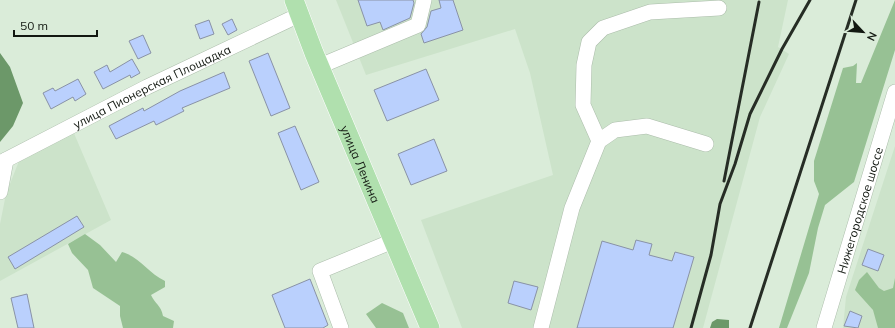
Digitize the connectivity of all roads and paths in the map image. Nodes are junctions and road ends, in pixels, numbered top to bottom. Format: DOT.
graph roads {
  1 [pos="424,0"];
  2 [pos="296,7"];
  3 [pos="719,8"];
  4 [pos="320,66"];
  5 [pos="895,92"];
  6 [pos="599,141"];
  7 [pos="706,144"];
  8 [pos="3,162"];
  9 [pos="0,192"];
  10 [pos="393,241"];
  11 [pos="341,328"];
  12 [pos="430,328"];
  13 [pos="541,328"];
  14 [pos="824,328"];
  1 -- 4 [label="street"];
  2 -- 4 [label="main road, улица Ленина"];
  2 -- 8 [label="street, улица Пионерская Площадка"];
  3 -- 6 [label="street"];
  4 -- 10 [label="main road, улица Ленина"];
  5 -- 14 [label="street, Нижегородское шоссе"];
  6 -- 7 [label="street"];
  6 -- 13 [label="street"];
  8 -- 9 [label="street, улица Пионерская Площадка"];
  10 -- 11 [label="street"];
  10 -- 12 [label="main road, улица Ленина"];
}
